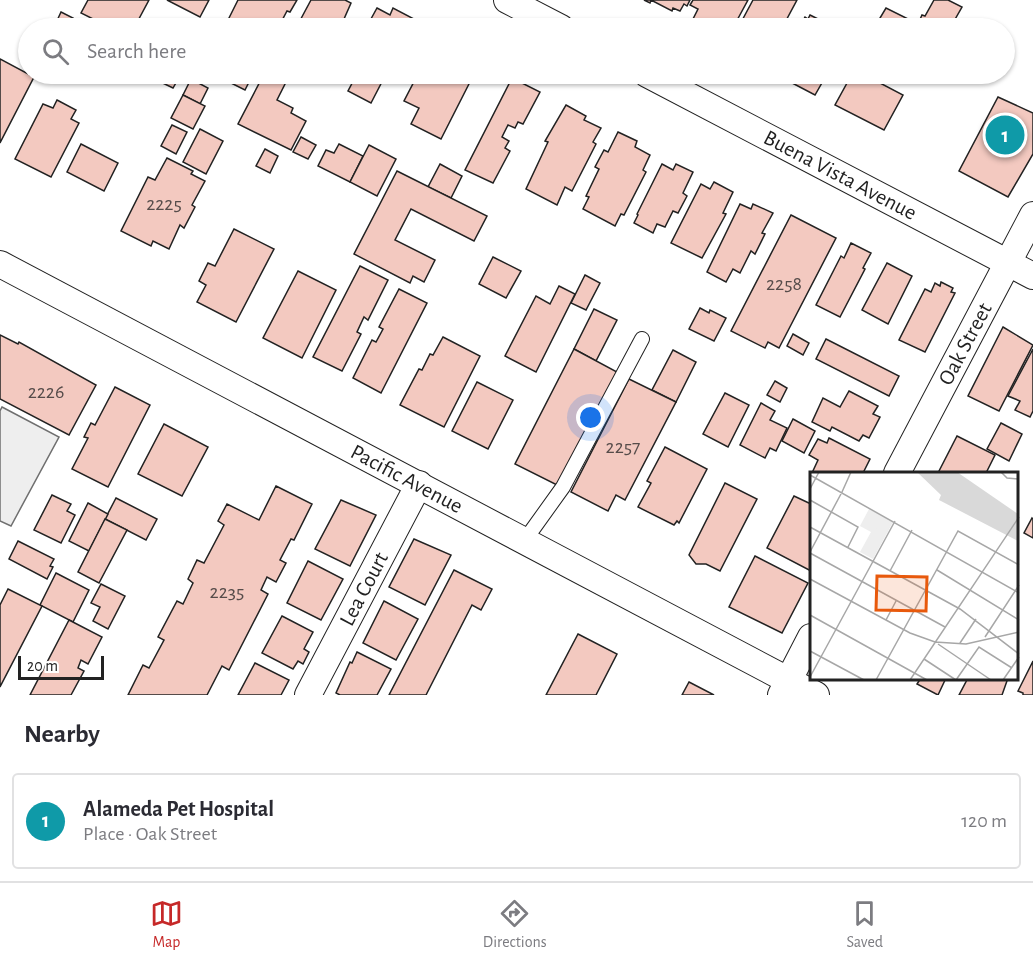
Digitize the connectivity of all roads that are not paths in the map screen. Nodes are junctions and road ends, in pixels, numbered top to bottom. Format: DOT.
graph roads {
  1 [pos="507,0"];
  2 [pos="542,18"];
  3 [pos="666,84"];
  4 [pos="1033,215"];
  5 [pos="1008,263"];
  6 [pos="0,264"];
  7 [pos="1033,276"];
  8 [pos="642,339"];
  9 [pos="898,472"];
  10 [pos="419,484"];
  11 [pos="525,540"];
  12 [pos="810,639"];
  13 [pos="784,688"];
  14 [pos="308,695"];
  15 [pos="816,695"];
  1 -- 2 [label="street"];
  3 -- 5 [label="street, Buena Vista Avenue"];
  4 -- 5 [label="street, Oak Street"];
  5 -- 7 [label="street, Buena Vista Avenue"];
  5 -- 9 [label="street, Oak Street"];
  6 -- 10 [label="street, Pacific Avenue"];
  8 -- 11 [label="lane"];
  10 -- 11 [label="street, Pacific Avenue"];
  10 -- 14 [label="street, Lea Court"];
  11 -- 13 [label="street, Pacific Avenue"];
  12 -- 13 [label="street"];
  13 -- 15 [label="street, Pacific Avenue"];
}
